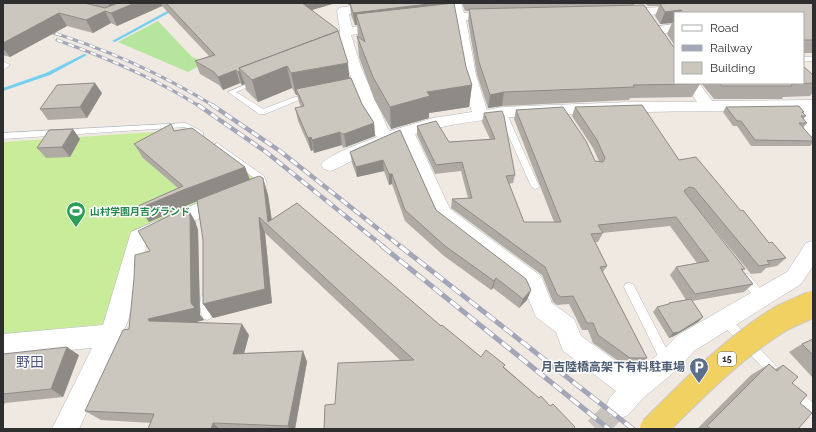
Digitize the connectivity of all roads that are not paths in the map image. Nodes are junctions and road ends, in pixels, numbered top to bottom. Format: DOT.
graph roads {
  1 [pos="414,3"];
  2 [pos="455,3"];
  3 [pos="641,8"];
  4 [pos="690,10"];
  5 [pos="609,13"];
  6 [pos="510,15"];
  7 [pos="460,17"];
  8 [pos="422,22"];
  9 [pos="391,26"];
  10 [pos="674,28"];
  11 [pos="346,31"];
  12 [pos="3,63"];
  13 [pos="3,68"];
  14 [pos="261,80"];
  15 [pos="693,84"];
  16 [pos="319,94"];
  17 [pos="810,105"];
  18 [pos="707,106"];
  19 [pos="502,112"];
  20 [pos="482,116"];
  21 [pos="813,132"];
  22 [pos="397,134"];
  23 [pos="3,136"];
  24 [pos="330,165"];
  25 [pos="263,184"];
  26 [pos="535,186"];
  27 [pos="813,250"];
  28 [pos="737,267"];
  29 [pos="629,287"];
  30 [pos="206,292"];
  31 [pos="761,298"];
  32 [pos="813,304"];
  33 [pos="207,315"];
  34 [pos="724,320"];
  35 [pos="111,335"];
  36 [pos="3,345"];
  37 [pos="670,360"];
  38 [pos="813,412"];
  39 [pos="65,429"];
  40 [pos="653,429"];
  1 -- 11 [label="street"];
  2 -- 7 [label="street"];
  3 -- 4 [label="street"];
  3 -- 5 [label="street"];
  3 -- 10 [label="street"];
  6 -- 7 [label="street"];
  7 -- 8 [label="street"];
  7 -- 20 [label="street"];
  9 -- 11 [label="street"];
  11 -- 22 [label="street"];
  12 -- 13 [label="lane"];
  14 -- 16 [label="lane"];
  15 -- 18 [label="street"];
  17 -- 18 [label="street"];
  17 -- 21 [label="street"];
  18 -- 19 [label="street"];
  19 -- 20 [label="street"];
  19 -- 26 [label="lane"];
  20 -- 22 [label="street"];
  22 -- 24 [label="street"];
  22 -- 37 [label="street"];
  23 -- 25 [label="lane"];
  25 -- 35 [label="street"];
  27 -- 31 [label="street"];
  28 -- 31 [label="lane"];
  29 -- 37 [label="lane"];
  30 -- 33 [label="lane"];
  31 -- 34 [label="street"];
  32 -- 40 [label="main road, 15, bridge"];
  34 -- 37 [label="street"];
  34 -- 38 [label="lane"];
  35 -- 36 [label="street"];
  35 -- 39 [label="street"];
}
